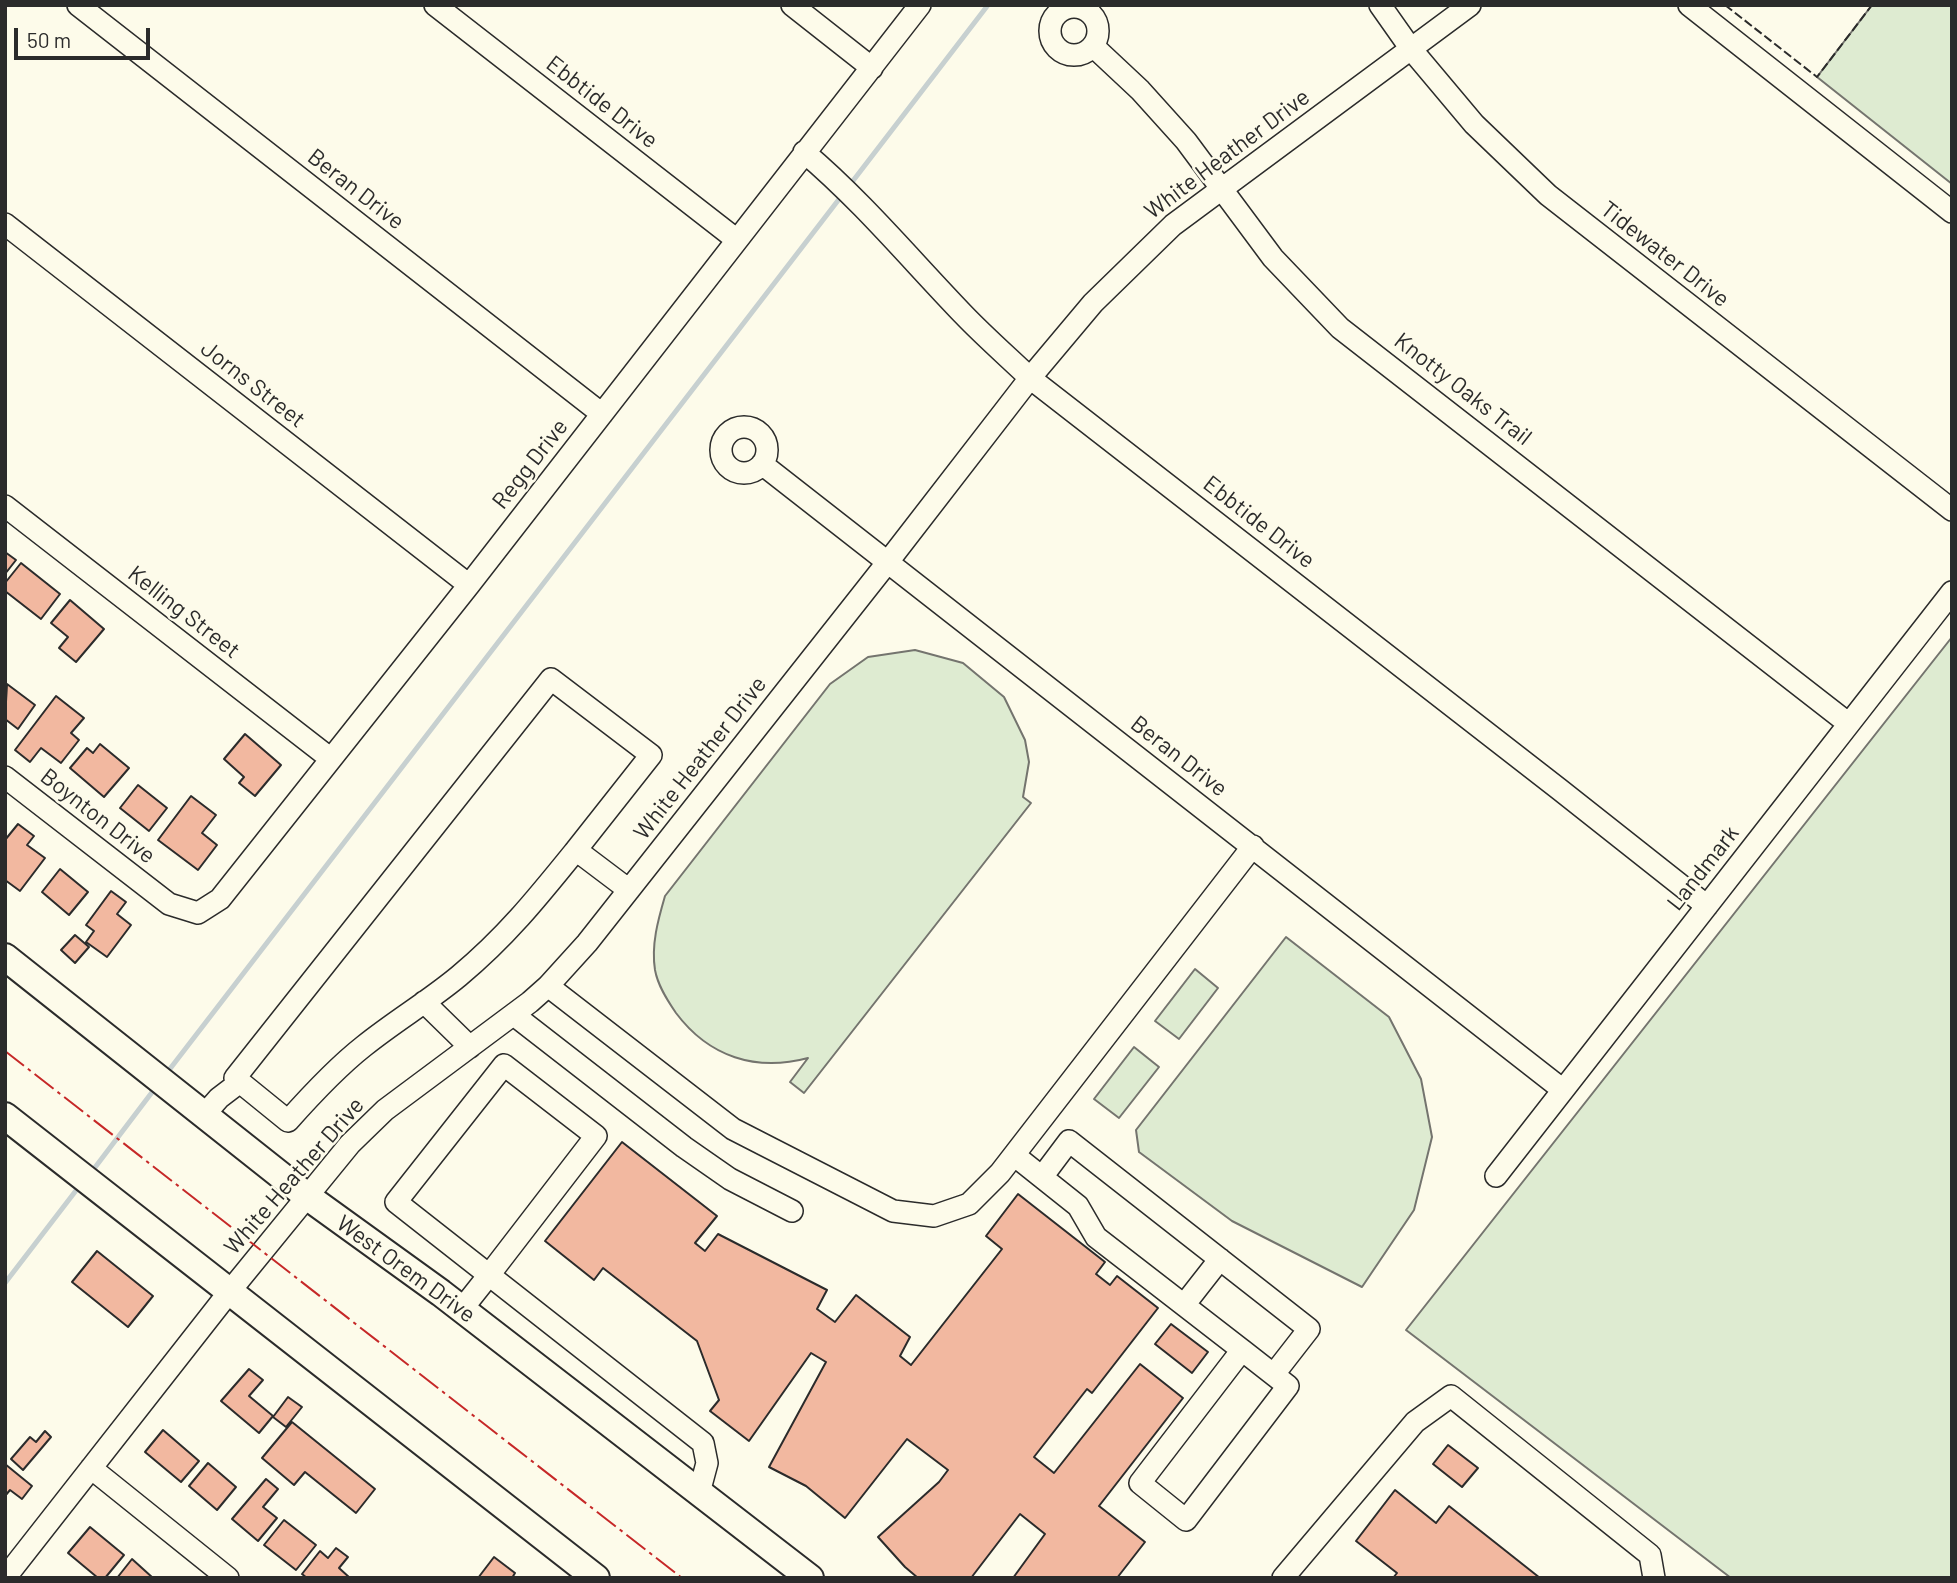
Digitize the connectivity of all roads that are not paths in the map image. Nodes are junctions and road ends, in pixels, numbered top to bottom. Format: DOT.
graph roads {
  1 [pos="78,5"];
  2 [pos="435,5"];
  3 [pos="792,5"];
  4 [pos="920,5"];
  5 [pos="1380,5"];
  6 [pos="1469,5"];
  7 [pos="1689,5"];
  8 [pos="1093,46"];
  9 [pos="1411,49"];
  10 [pos="872,68"];
  11 [pos="804,152"];
  12 [pos="1222,187"];
  13 [pos="1952,212"];
  14 [pos="5,224"];
  15 [pos="737,240"];
  16 [pos="1030,377"];
  17 [pos="602,414"];
  18 [pos="762,464"];
  19 [pos="5,506"];
  20 [pos="1952,510"];
  21 [pos="887,563"];
  22 [pos="469,585"];
  23 [pos="1952,592"];
  24 [pos="1849,724"];
  25 [pos="331,759"];
  26 [pos="5,777"];
  27 [pos="1253,846"];
  28 [pos="576,850"];
  29 [pos="629,890"];
  30 [pos="159,897"];
  31 [pos="1707,906"];
  32 [pos="5,957"];
  33 [pos="548,986"];
  34 [pos="424,1002"];
  35 [pos="514,1015"];
  36 [pos="478,1042"];
  37 [pos="504,1065"];
  38 [pos="240,1082"];
  39 [pos="1563,1090"];
  40 [pos="197,1110"];
  41 [pos="5,1116"];
  42 [pos="1014,1155"];
  43 [pos="1496,1176"];
  44 [pos="1042,1177"];
  45 [pos="308,1197"];
  46 [pos="792,1211"];
  47 [pos="1220,1259"];
  48 [pos="489,1275"];
  49 [pos="230,1291"];
  50 [pos="1184,1306"];
  51 [pos="462,1309"];
  52 [pos="1242,1350"];
  53 [pos="1274,1374"];
  54 [pos="92,1468"];
  55 [pos="699,1493"];
  56 [pos="5,1578"];
  57 [pos="229,1578"];
  58 [pos="596,1578"];
  59 [pos="810,1578"];
  60 [pos="1283,1578"];
  61 [pos="1654,1578"];
  1 -- 17 [label="street, Beran Drive"];
  2 -- 15 [label="street, Ebbtide Drive"];
  3 -- 10 [label="street"];
  4 -- 10 [label="street, Regg Drive"];
  5 -- 9 [label="street, Tidewater Drive"];
  6 -- 9 [label="street, White Heather Drive"];
  7 -- 13 [label="street"];
  8 -- 12 [label="street, Knotty Oaks Trail"];
  9 -- 12 [label="street, White Heather Drive"];
  9 -- 20 [label="street, Tidewater Drive"];
  10 -- 11 [label="street, Regg Drive"];
  11 -- 15 [label="street, Regg Drive"];
  11 -- 16 [label="street, Ebbtide Drive"];
  12 -- 16 [label="street, White Heather Drive"];
  12 -- 24 [label="street, Knotty Oaks Trail"];
  14 -- 22 [label="street, Jorns Street"];
  15 -- 17 [label="street, Regg Drive"];
  16 -- 21 [label="street, White Heather Drive"];
  16 -- 31 [label="street, Ebbtide Drive"];
  17 -- 22 [label="street, Regg Drive"];
  18 -- 21 [label="street, Beran Drive"];
  19 -- 25 [label="street, Kelling Street"];
  21 -- 27 [label="street, Beran Drive"];
  21 -- 29 [label="street, White Heather Drive"];
  22 -- 25 [label="street, Regg Drive"];
  23 -- 24 [label="street, Landmark"];
  24 -- 31 [label="street, Landmark"];
  25 -- 30 [label="street, Regg Drive"];
  26 -- 30 [label="street, Boynton Drive"];
  27 -- 39 [label="street, Beran Drive"];
  27 -- 42 [label="street"];
  28 -- 29 [label="street"];
  28 -- 34 [label="street"];
  28 -- 38 [label="street"];
  29 -- 33 [label="street, White Heather Drive"];
  31 -- 39 [label="street, Landmark"];
  32 -- 40 [label="main road, West Orem Drive"];
  33 -- 35 [label="street, White Heather Drive"];
  33 -- 42 [label="street"];
  34 -- 36 [label="street"];
  34 -- 38 [label="street"];
  35 -- 36 [label="street, White Heather Drive"];
  35 -- 46 [label="street"];
  36 -- 37 [label="street"];
  36 -- 45 [label="street, White Heather Drive"];
  37 -- 48 [label="street"];
  37 -- 48 [label="street"];
  38 -- 40 [label="street"];
  39 -- 43 [label="street, Landmark"];
  40 -- 45 [label="main road, West Orem Drive"];
  41 -- 49 [label="main road"];
  42 -- 44 [label="street"];
  44 -- 47 [label="street"];
  44 -- 50 [label="street"];
  45 -- 49 [label="street, White Heather Drive"];
  45 -- 51 [label="main road, West Orem Drive"];
  47 -- 50 [label="street"];
  47 -- 53 [label="street"];
  48 -- 51 [label="street"];
  48 -- 55 [label="street"];
  49 -- 54 [label="street, White Heather Drive"];
  49 -- 58 [label="main road"];
  50 -- 52 [label="street"];
  51 -- 55 [label="main road, West Orem Drive"];
  52 -- 53 [label="street"];
  52 -- 53 [label="street"];
  54 -- 56 [label="street, White Heather Drive"];
  54 -- 57 [label="street"];
  55 -- 59 [label="main road, West Orem Drive"];
  60 -- 61 [label="street"];
}
